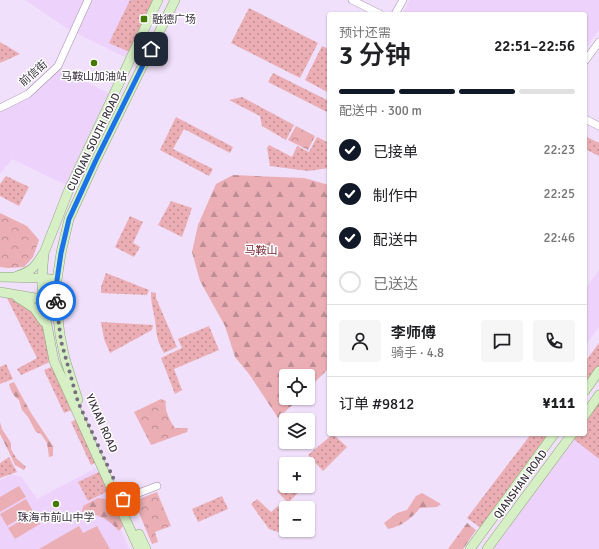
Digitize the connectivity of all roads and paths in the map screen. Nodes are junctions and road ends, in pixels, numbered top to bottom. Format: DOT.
graph roads {
  1 [pos="88,0"];
  2 [pos="158,0"];
  3 [pos="175,0"];
  4 [pos="352,0"];
  5 [pos="403,0"];
  6 [pos="376,12"];
  7 [pos="396,12"];
  8 [pos="599,42"];
  9 [pos="587,58"];
  10 [pos="0,108"];
  11 [pos="587,120"];
  12 [pos="599,126"];
  13 [pos="44,253"];
  14 [pos="0,277"];
  15 [pos="13,277"];
  16 [pos="42,278"];
  17 [pos="57,280"];
  18 [pos="3,292"];
  19 [pos="42,299"];
  20 [pos="56,301"];
  21 [pos="47,328"];
  22 [pos="599,371"];
  23 [pos="587,388"];
  24 [pos="599,395"];
  25 [pos="587,412"];
  26 [pos="553,436"];
  27 [pos="571,436"];
  28 [pos="157,486"];
  29 [pos="123,499"];
  30 [pos="139,549"];
  31 [pos="146,549"];
  32 [pos="470,549"];
  33 [pos="487,549"];
  1 -- 10 [label="street, 前信街"];
  2 -- 13 [label="main road"];
  3 -- 17 [label="main road, CUIQIAN SOUTH ROAD"];
  4 -- 6 [label="street"];
  5 -- 7 [label="street"];
  8 -- 9 [label="street"];
  11 -- 12 [label="street"];
  13 -- 15 [label="main road"];
  13 -- 16 [label="main road, YIXIAN ROAD"];
  14 -- 15 [label="main road"];
  14 -- 18 [label="main road"];
  15 -- 16 [label="main road"];
  16 -- 17 [label="main road"];
  16 -- 19 [label="main road, YIXIAN ROAD"];
  17 -- 20 [label="main road, CUIQIAN SOUTH ROAD"];
  18 -- 19 [label="main road"];
  18 -- 21 [label="main road"];
  19 -- 20 [label="main road"];
  19 -- 21 [label="main road, YIXIAN ROAD"];
  20 -- 29 [label="main road, YIXIAN ROAD"];
  21 -- 30 [label="main road, YIXIAN ROAD"];
  22 -- 23 [label="main road"];
  24 -- 25 [label="main road"];
  26 -- 32 [label="main road, QIANSHAN ROAD"];
  27 -- 33 [label="main road, QIANSHAN ROAD"];
  28 -- 29 [label="street"];
  29 -- 31 [label="main road, YIXIAN ROAD"];
}
